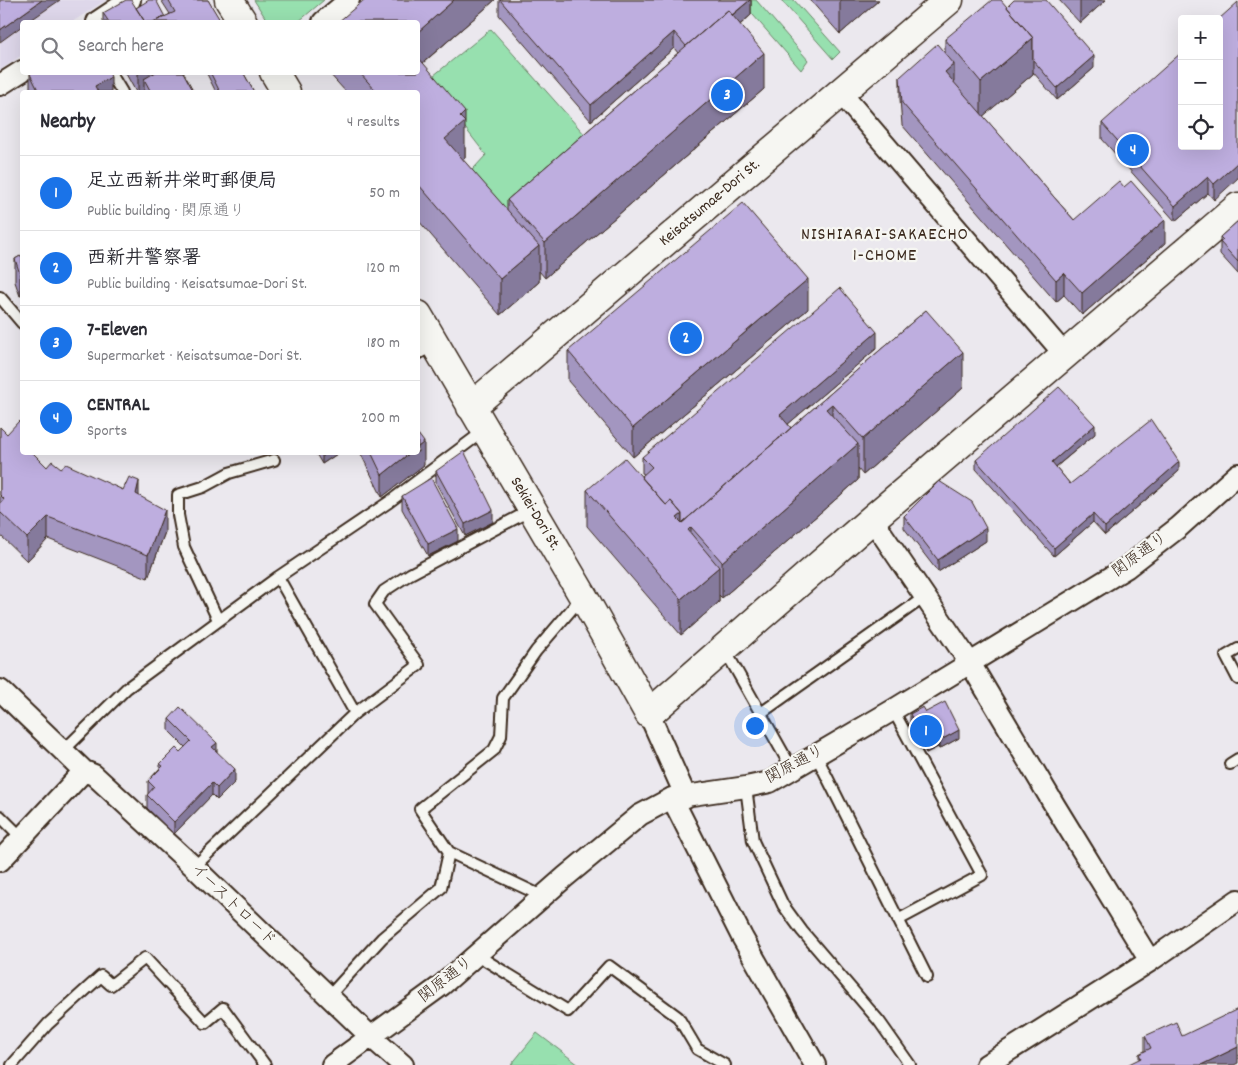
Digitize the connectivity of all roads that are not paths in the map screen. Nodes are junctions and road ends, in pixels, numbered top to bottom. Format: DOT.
graph roads {
  1 [pos="130,0"];
  2 [pos="229,0"];
  3 [pos="349,0"];
  4 [pos="949,0"];
  5 [pos="100,20"];
  6 [pos="242,20"];
  7 [pos="325,20"];
  8 [pos="20,72"];
  9 [pos="112,75"];
  10 [pos="276,75"];
  11 [pos="0,85"];
  12 [pos="121,90"];
  13 [pos="285,90"];
  14 [pos="840,92"];
  15 [pos="1238,207"];
  16 [pos="0,297"];
  17 [pos="20,321"];
  18 [pos="420,324"];
  19 [pos="426,349"];
  20 [pos="1065,355"];
  21 [pos="471,407"];
  22 [pos="485,430"];
  23 [pos="274,460"];
  24 [pos="1238,474"];
  25 [pos="532,509"];
  26 [pos="872,519"];
  27 [pos="278,577"];
  28 [pos="583,596"];
  29 [pos="926,596"];
  30 [pos="218,620"];
  31 [pos="724,647"];
  32 [pos="1238,649"];
  33 [pos="970,663"];
  34 [pos="1238,679"];
  35 [pos="0,690"];
  36 [pos="892,710"];
  37 [pos="354,713"];
  38 [pos="761,713"];
  39 [pos="649,714"];
  40 [pos="63,751"];
  41 [pos="816,755"];
  42 [pos="792,769"];
  43 [pos="89,773"];
  44 [pos="746,787"];
  45 [pos="679,798"];
  46 [pos="0,816"];
  47 [pos="22,838"];
  48 [pos="448,852"];
  49 [pos="0,861"];
  50 [pos="194,867"];
  51 [pos="544,897"];
  52 [pos="1238,900"];
  53 [pos="898,920"];
  54 [pos="477,955"];
  55 [pos="1150,961"];
  56 [pos="927,977"];
  57 [pos="329,996"];
  58 [pos="370,1036"];
  59 [pos="12,1065"];
  60 [pos="265,1065"];
  61 [pos="332,1065"];
  62 [pos="403,1065"];
  63 [pos="725,1065"];
  64 [pos="815,1065"];
  65 [pos="910,1065"];
  66 [pos="986,1065"];
  1 -- 5 [label="street"];
  2 -- 6 [label="street"];
  3 -- 7 [label="street"];
  4 -- 14 [label="street, Keisatsumae-Dori St."];
  8 -- 11 [label="street"];
  9 -- 12 [label="lane"];
  10 -- 13 [label="street"];
  14 -- 20 [label="street"];
  14 -- 21 [label="street, Keisatsumae-Dori St."];
  15 -- 20 [label="street"];
  16 -- 17 [label="lane"];
  18 -- 19 [label="street, Sekiei-Dori St."];
  19 -- 21 [label="street, Sekiei-Dori St."];
  20 -- 26 [label="street"];
  21 -- 22 [label="street, Sekiei-Dori St."];
  22 -- 25 [label="street, Sekiei-Dori St."];
  22 -- 27 [label="lane"];
  23 -- 30 [label="lane"];
  24 -- 33 [label="street, 関原通り"];
  25 -- 28 [label="street, Sekiei-Dori St."];
  25 -- 37 [label="lane"];
  26 -- 29 [label="street"];
  26 -- 31 [label="street"];
  27 -- 30 [label="lane"];
  27 -- 37 [label="lane"];
  28 -- 39 [label="street, Sekiei-Dori St."];
  28 -- 48 [label="lane"];
  29 -- 33 [label="street"];
  29 -- 38 [label="lane"];
  30 -- 40 [label="lane"];
  31 -- 38 [label="lane"];
  31 -- 39 [label="street"];
  32 -- 34 [label="lane"];
  33 -- 36 [label="street, 関原通り"];
  33 -- 55 [label="street"];
  35 -- 40 [label="street, イーストロード"];
  36 -- 41 [label="street, 関原通り"];
  36 -- 53 [label="lane"];
  37 -- 50 [label="lane"];
  38 -- 42 [label="lane"];
  39 -- 45 [label="street"];
  40 -- 43 [label="street, イーストロード"];
  41 -- 42 [label="street, 関原通り"];
  41 -- 53 [label="lane"];
  42 -- 44 [label="street, 関原通り"];
  43 -- 47 [label="street"];
  43 -- 50 [label="street, イーストロード"];
  44 -- 45 [label="street, 関原通り"];
  44 -- 65 [label="lane"];
  45 -- 51 [label="street, 関原通り"];
  45 -- 64 [label="street"];
  46 -- 47 [label="lane"];
  47 -- 49 [label="street"];
  48 -- 51 [label="lane"];
  48 -- 57 [label="lane"];
  50 -- 57 [label="street, イーストロード"];
  51 -- 54 [label="street, 関原通り"];
  52 -- 55 [label="street"];
  53 -- 56 [label="lane"];
  54 -- 58 [label="street, 関原通り"];
  54 -- 63 [label="lane"];
  55 -- 66 [label="street"];
  57 -- 58 [label="street, イーストロード"];
  58 -- 61 [label="street, 関原通り"];
  58 -- 62 [label="street, イーストロード"];
  59 -- 60 [label="lane"];
}
